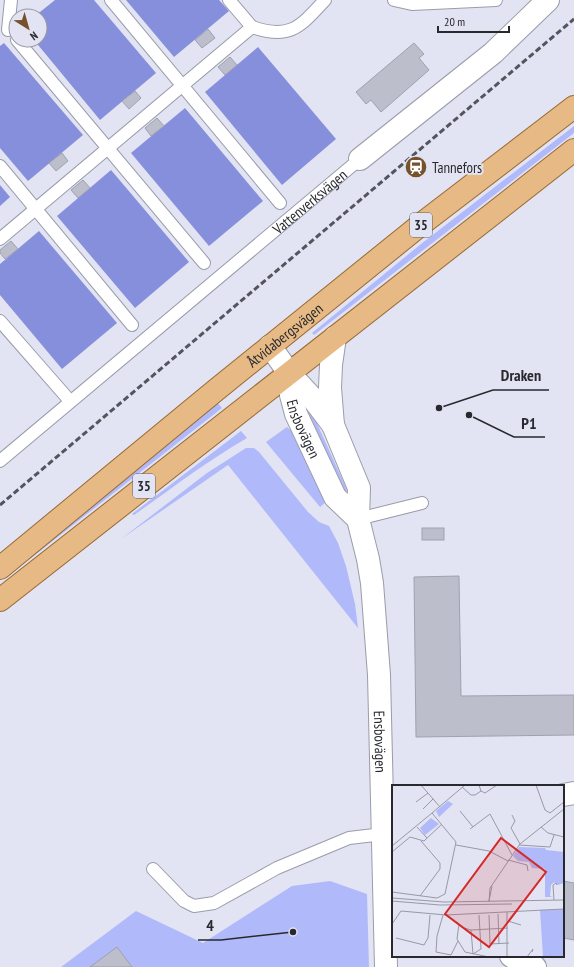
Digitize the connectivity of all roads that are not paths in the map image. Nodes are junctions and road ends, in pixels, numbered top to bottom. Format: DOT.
graph roads {
  1 [pos="111,0"];
  2 [pos="229,0"];
  3 [pos="325,0"];
  4 [pos="394,0"];
  5 [pos="496,0"];
  6 [pos="548,0"];
  7 [pos="252,27"];
  8 [pos="20,48"];
  9 [pos="182,85"];
  10 [pos="574,107"];
  11 [pos="108,148"];
  12 [pos="574,150"];
  13 [pos="360,159"];
  14 [pos="0,166"];
  15 [pos="280,203"];
  16 [pos="35,209"];
  17 [pos="0,239"];
  18 [pos="204,263"];
  19 [pos="132,325"];
  20 [pos="2,328"];
  21 [pos="335,337"];
  22 [pos="270,346"];
  23 [pos="289,373"];
  24 [pos="70,401"];
  25 [pos="333,425"];
  26 [pos="0,461"];
  27 [pos="422,502"];
  28 [pos="358,519"];
  29 [pos="0,568"];
  30 [pos="0,600"];
  31 [pos="574,793"];
  32 [pos="564,795"];
  33 [pos="386,826"];
  34 [pos="153,869"];
  35 [pos="388,896"];
  36 [pos="513,957"];
  37 [pos="386,967"];
  38 [pos="535,967"];
  1 -- 9 [label="lane"];
  2 -- 7 [label="lane"];
  3 -- 7 [label="lane"];
  4 -- 5 [label="lane"];
  6 -- 13 [label="street, Vattenverksvägen"];
  7 -- 9 [label="lane"];
  8 -- 11 [label="lane"];
  9 -- 11 [label="lane"];
  9 -- 15 [label="lane"];
  10 -- 22 [label="main road, Åtvidabergsvägen / 35"];
  11 -- 16 [label="lane"];
  11 -- 18 [label="lane"];
  12 -- 21 [label="main road, Åtvidabergsvägen / 35"];
  13 -- 24 [label="lane, Vattenverksvägen"];
  14 -- 16 [label="lane"];
  16 -- 17 [label="lane"];
  16 -- 19 [label="lane"];
  20 -- 24 [label="lane"];
  21 -- 23 [label="main road, Åtvidabergsvägen / 35"];
  21 -- 25 [label="street, Ensbovägen"];
  22 -- 23 [label="street, Ensbovägen"];
  22 -- 29 [label="main road, Åtvidabergsvägen / 35"];
  23 -- 25 [label="street, Ensbovägen"];
  23 -- 28 [label="street, Ensbovägen"];
  23 -- 30 [label="main road, Åtvidabergsvägen / 35"];
  24 -- 26 [label="lane, Vattenverksvägen"];
  25 -- 28 [label="street, Ensbovägen"];
  27 -- 28 [label="lane"];
  28 -- 33 [label="street, Ensbovägen"];
  31 -- 32 [label="street"];
  33 -- 34 [label="lane"];
  33 -- 35 [label="street, Ensbovägen"];
  35 -- 37 [label="street, Ensbovägen"];
  36 -- 38 [label="street"];
}
